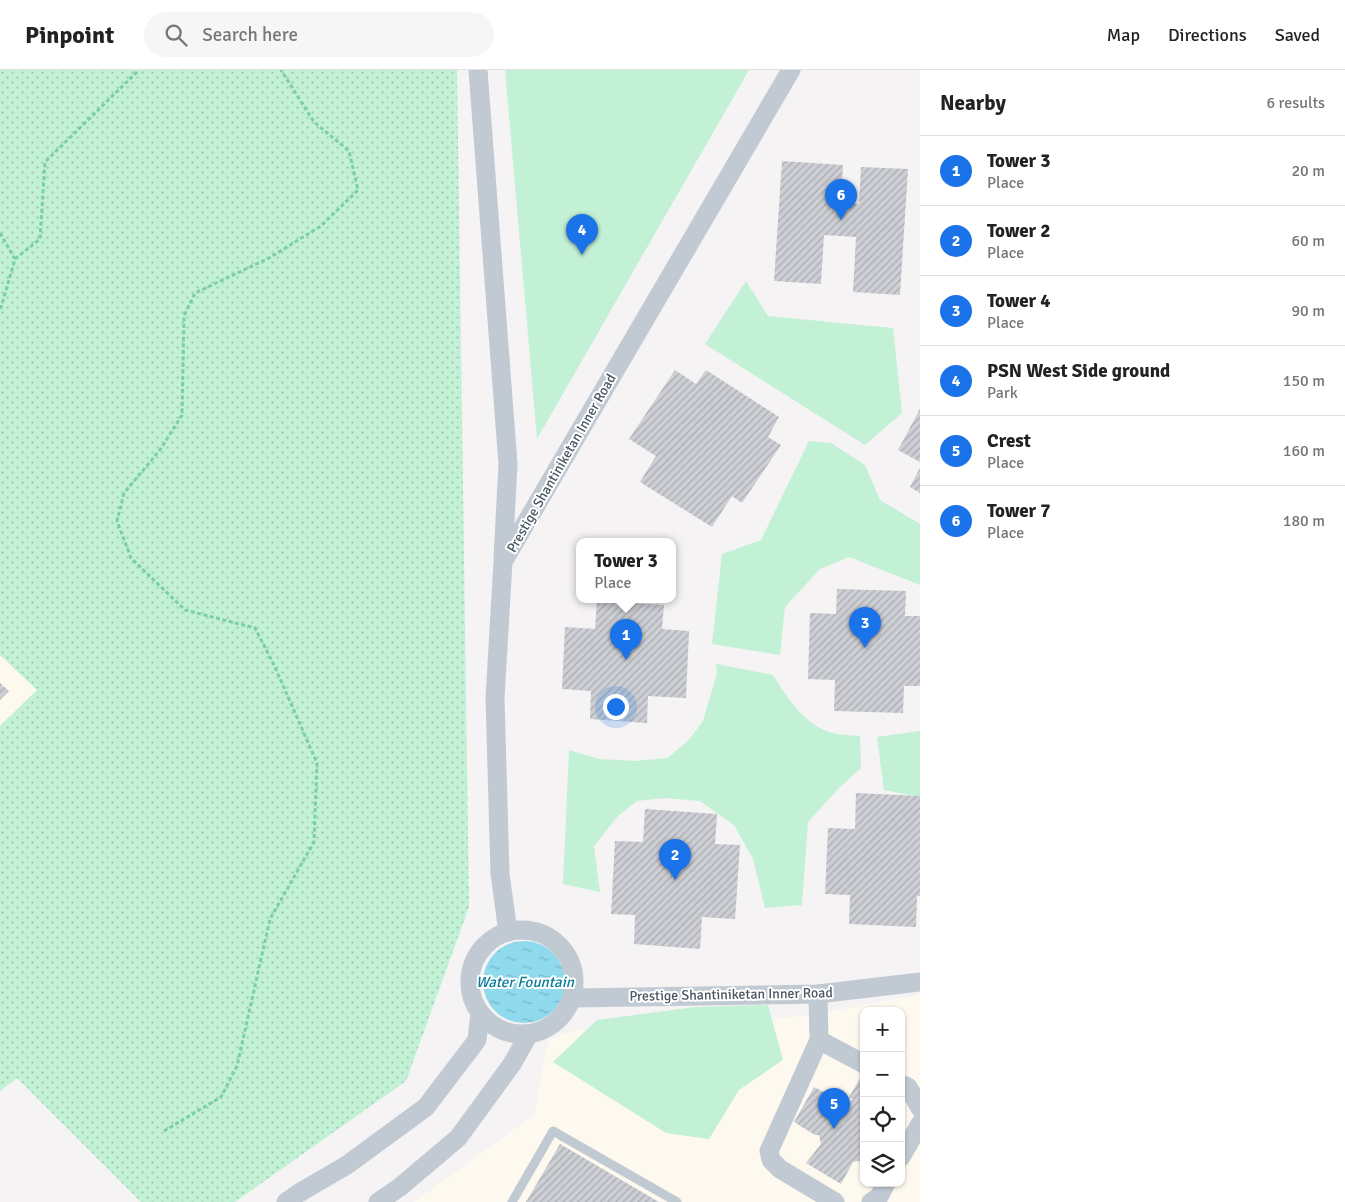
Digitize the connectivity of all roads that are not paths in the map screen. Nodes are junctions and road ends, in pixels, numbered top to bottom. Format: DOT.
graph roads {
  1 [pos="478,70"];
  2 [pos="791,70"];
  3 [pos="503,562"];
  4 [pos="508,932"];
  5 [pos="920,982"];
  6 [pos="818,994"];
  7 [pos="572,998"];
  8 [pos="480,1013"];
  9 [pos="529,1034"];
  10 [pos="819,1040"];
  11 [pos="860,1062"];
  12 [pos="905,1086"];
  13 [pos="920,1108"];
  14 [pos="920,1124"];
  15 [pos="905,1150"];
  16 [pos="884,1187"];
  17 [pos="286,1202"];
  18 [pos="378,1202"];
  19 [pos="512,1202"];
  20 [pos="677,1202"];
  21 [pos="835,1202"];
  22 [pos="871,1202"];
  1 -- 3 [label="street"];
  2 -- 3 [label="street, Prestige Shantiniketan Inner Road"];
  3 -- 4 [label="street, Prestige Shantiniketan Inner Road"];
  4 -- 7 [label="street"];
  4 -- 8 [label="street"];
  5 -- 6 [label="street, Prestige Shantiniketan Inner Road"];
  6 -- 7 [label="street, Prestige Shantiniketan Inner Road"];
  6 -- 10 [label="street"];
  7 -- 9 [label="street"];
  8 -- 9 [label="street"];
  8 -- 17 [label="street"];
  9 -- 18 [label="street"];
  10 -- 11 [label="street"];
  10 -- 21 [label="street"];
  12 -- 13 [label="street"];
  14 -- 15 [label="street"];
  16 -- 22 [label="street"];
  19 -- 20 [label="lane"];
}
